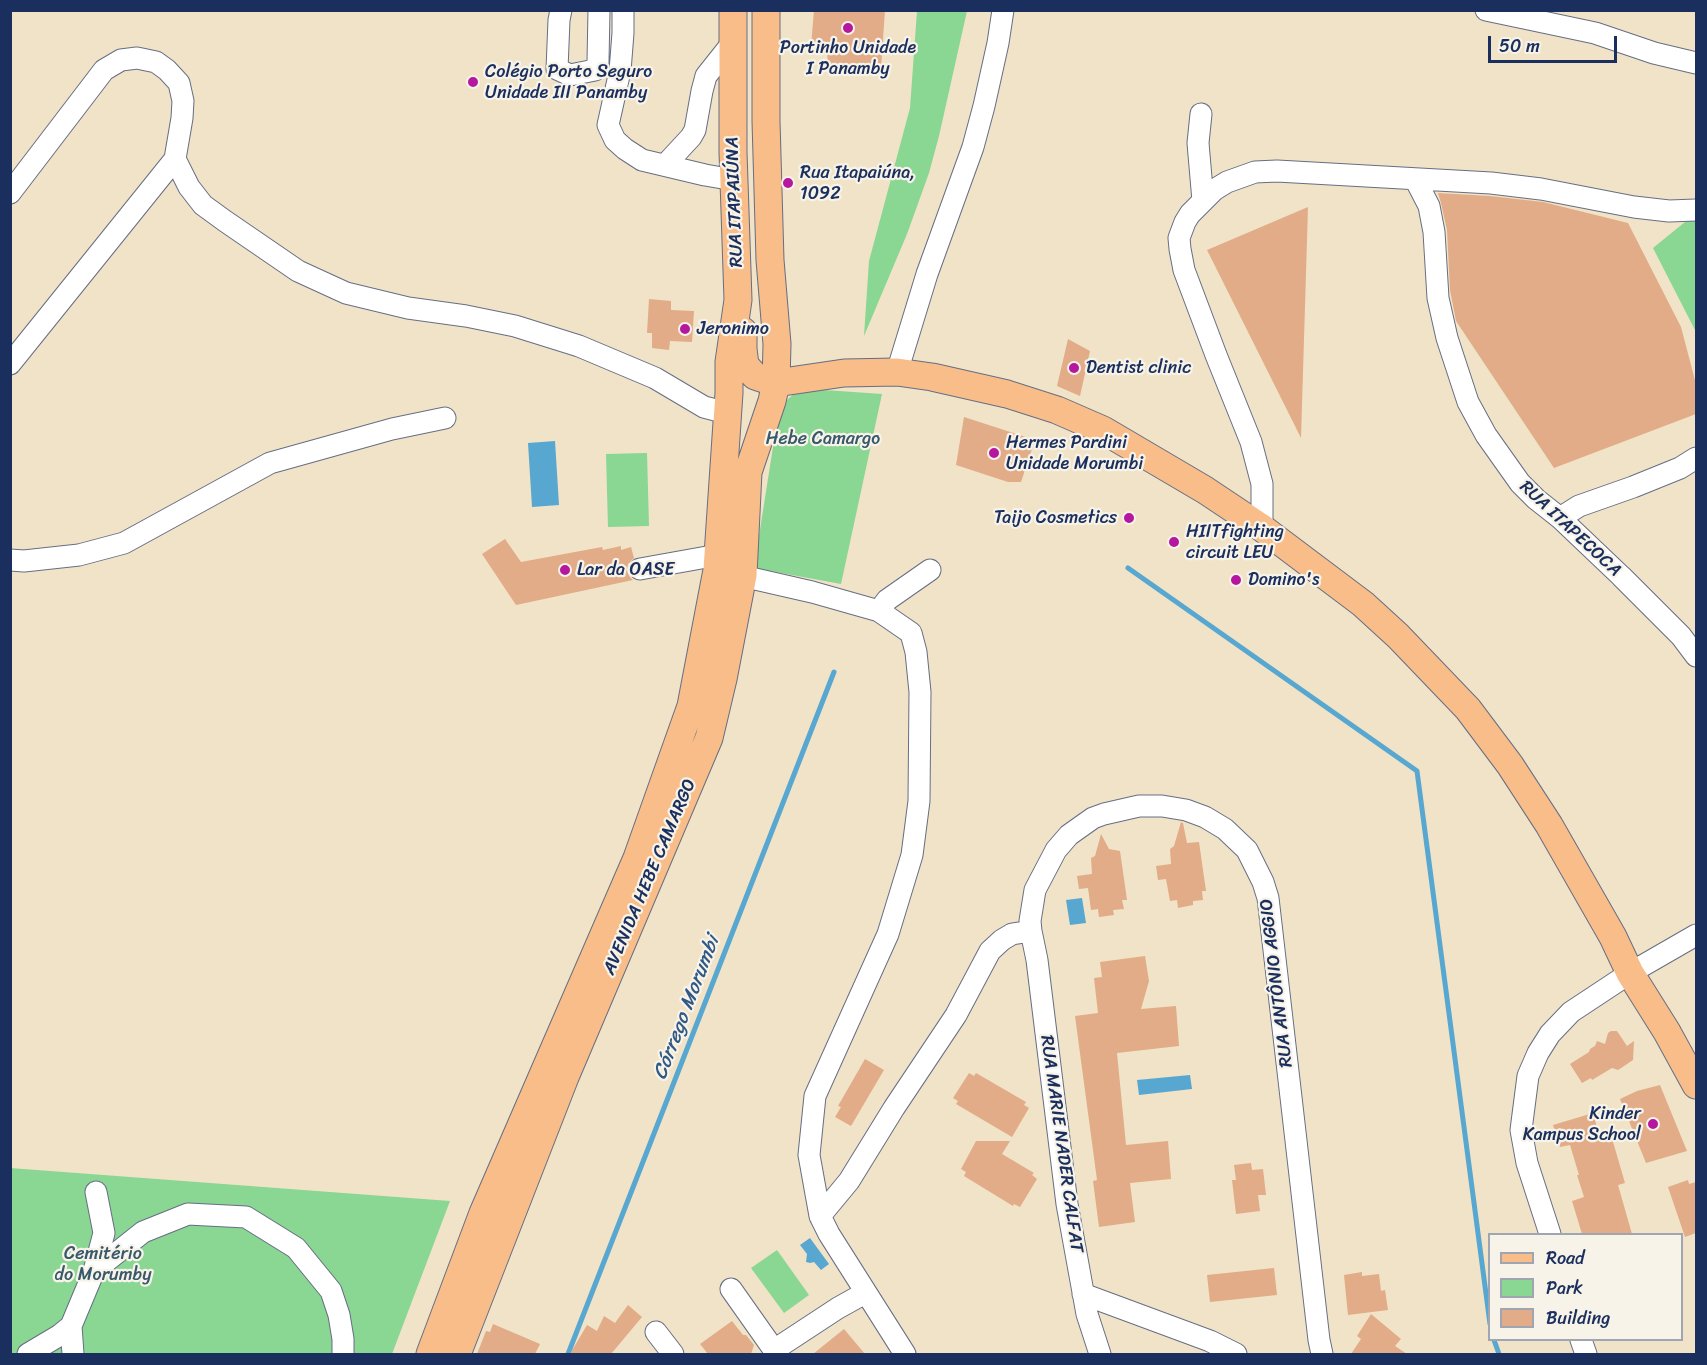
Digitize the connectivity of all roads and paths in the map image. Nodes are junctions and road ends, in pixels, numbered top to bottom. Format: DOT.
graph roads {
  1 [pos="561,10"];
  2 [pos="599,10"];
  3 [pos="622,10"];
  4 [pos="733,10"];
  5 [pos="766,10"];
  6 [pos="1003,10"];
  7 [pos="1486,10"];
  8 [pos="733,42"];
  9 [pos="1696,63"];
  10 [pos="733,91"];
  11 [pos="1201,114"];
  12 [pos="766,121"];
  13 [pos="175,159"];
  14 [pos="666,164"];
  15 [pos="1415,178"];
  16 [pos="734,180"];
  17 [pos="10,193"];
  18 [pos="1203,201"];
  19 [pos="1696,210"];
  20 [pos="738,300"];
  21 [pos="777,344"];
  22 [pos="10,364"];
  23 [pos="897,372"];
  24 [pos="844,373"];
  25 [pos="776,382"];
  26 [pos="728,403"];
  27 [pos="445,418"];
  28 [pos="1696,459"];
  29 [pos="1560,518"];
  30 [pos="1262,528"];
  31 [pos="10,560"];
  32 [pos="726,567"];
  33 [pos="640,568"];
  34 [pos="930,570"];
  35 [pos="879,610"];
  36 [pos="1696,656"];
  37 [pos="1032,931"];
  38 [pos="1696,935"];
  39 [pos="1630,973"];
  40 [pos="1696,1085"];
  41 [pos="96,1192"];
  42 [pos="820,1216"];
  43 [pos="1550,1233"];
  44 [pos="94,1271"];
  45 [pos="731,1289"];
  46 [pos="865,1293"];
  47 [pos="1083,1294"];
  48 [pos="71,1326"];
  49 [pos="656,1332"];
  50 [pos="776,1352"];
  51 [pos="28,1354"];
  52 [pos="72,1354"];
  53 [pos="343,1354"];
  54 [pos="430,1354"];
  55 [pos="457,1354"];
  56 [pos="673,1354"];
  57 [pos="904,1354"];
  58 [pos="1100,1354"];
  59 [pos="1236,1354"];
  60 [pos="1322,1354"];
  1 -- 2 [label="street"];
  3 -- 14 [label="street"];
  4 -- 8 [label="main road, RUA ITAPAIÚNA"];
  5 -- 12 [label="main road, RUA ITAPAIÚNA"];
  6 -- 23 [label="street"];
  7 -- 9 [label="street"];
  8 -- 10 [label="main road, RUA ITAPAIÚNA"];
  8 -- 14 [label="street"];
  10 -- 12 [label="main road"];
  10 -- 16 [label="main road, RUA ITAPAIÚNA"];
  11 -- 18 [label="street"];
  12 -- 21 [label="main road, RUA ITAPAIÚNA"];
  13 -- 17 [label="street"];
  13 -- 22 [label="street"];
  13 -- 26 [label="street"];
  14 -- 16 [label="street"];
  15 -- 18 [label="street"];
  15 -- 19 [label="street"];
  15 -- 29 [label="street, RUA ITAPECOCA"];
  16 -- 20 [label="main road, RUA ITAPAIÚNA"];
  18 -- 30 [label="street"];
  20 -- 25 [label="main road"];
  20 -- 26 [label="main road, RUA ITAPAIÚNA"];
  21 -- 24 [label="main road"];
  21 -- 25 [label="main road, RUA ITAPAIÚNA"];
  23 -- 24 [label="main road"];
  23 -- 30 [label="main road"];
  24 -- 25 [label="main road"];
  25 -- 32 [label="main road, AVENIDA HEBE CAMARGO"];
  26 -- 32 [label="main road, AVENIDA HEBE CAMARGO"];
  27 -- 31 [label="street"];
  28 -- 29 [label="street"];
  29 -- 36 [label="street, RUA ITAPECOCA"];
  30 -- 39 [label="main road"];
  32 -- 33 [label="street"];
  32 -- 35 [label="street"];
  32 -- 54 [label="main road, AVENIDA HEBE CAMARGO"];
  32 -- 55 [label="main road, AVENIDA HEBE CAMARGO"];
  34 -- 35 [label="street"];
  35 -- 42 [label="street"];
  37 -- 42 [label="street"];
  37 -- 47 [label="street, RUA MARIE NADER CALFAT"];
  37 -- 60 [label="street, RUA ANTÔNIO AGGIO"];
  38 -- 39 [label="street"];
  39 -- 40 [label="main road"];
  39 -- 43 [label="street"];
  41 -- 44 [label="street"];
  42 -- 46 [label="street"];
  44 -- 48 [label="street"];
  44 -- 53 [label="street"];
  45 -- 50 [label="street"];
  46 -- 50 [label="street"];
  46 -- 57 [label="street"];
  47 -- 58 [label="street, RUA MARIE NADER CALFAT"];
  47 -- 59 [label="street"];
  48 -- 51 [label="street"];
  48 -- 52 [label="street"];
  49 -- 56 [label="street"];
}
